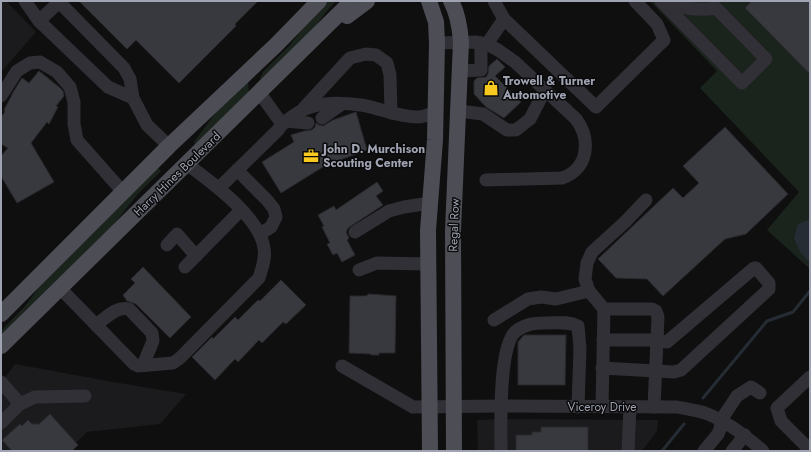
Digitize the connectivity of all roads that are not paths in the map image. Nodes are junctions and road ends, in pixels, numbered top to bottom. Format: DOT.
graph roads {
  1 [pos="25,1"];
  2 [pos="59,1"];
  3 [pos="319,1"];
  4 [pos="352,1"];
  5 [pos="367,1"];
  6 [pos="421,1"];
  7 [pos="451,1"];
  8 [pos="494,1"];
  9 [pos="635,1"];
  10 [pos="661,1"];
  11 [pos="666,1"];
  12 [pos="432,8"];
  13 [pos="504,19"];
  14 [pos="39,21"];
  15 [pos="321,32"];
  16 [pos="461,42"];
  17 [pos="438,43"];
  18 [pos="484,43"];
  19 [pos="276,45"];
  20 [pos="460,71"];
  21 [pos="545,90"];
  22 [pos="260,92"];
  23 [pos="1,96"];
  24 [pos="132,98"];
  25 [pos="342,104"];
  26 [pos="304,108"];
  27 [pos="459,111"];
  28 [pos="436,112"];
  29 [pos="391,114"];
  30 [pos="322,118"];
  31 [pos="283,122"];
  32 [pos="308,123"];
  33 [pos="169,146"];
  34 [pos="186,164"];
  35 [pos="237,170"];
  36 [pos="456,179"];
  37 [pos="486,180"];
  38 [pos="218,188"];
  39 [pos="123,192"];
  40 [pos="646,200"];
  41 [pos="430,203"];
  42 [pos="241,210"];
  43 [pos="355,232"];
  44 [pos="260,234"];
  45 [pos="167,245"];
  46 [pos="196,256"];
  47 [pos="429,264"];
  48 [pos="453,264"];
  49 [pos="185,267"];
  50 [pos="360,270"];
  51 [pos="60,288"];
  52 [pos="588,291"];
  53 [pos="604,309"];
  54 [pos="1,314"];
  55 [pos="494,320"];
  56 [pos="96,325"];
  57 [pos="603,340"];
  58 [pos="657,341"];
  59 [pos="1,346"];
  60 [pos="143,365"];
  61 [pos="342,366"];
  62 [pos="602,368"];
  63 [pos="655,371"];
  64 [pos="810,377"];
  65 [pos="1,382"];
  66 [pos="760,394"];
  67 [pos="85,396"];
  68 [pos="20,404"];
  69 [pos="454,406"];
  70 [pos="500,406"];
  71 [pos="430,407"];
  72 [pos="578,407"];
  73 [pos="602,407"];
  74 [pos="630,407"];
  75 [pos="654,407"];
  76 [pos="721,420"];
  77 [pos="1,423"];
  78 [pos="745,435"];
  79 [pos="810,450"];
  80 [pos="430,451"];
  81 [pos="454,451"];
  82 [pos="501,451"];
  83 [pos="628,451"];
  84 [pos="704,451"];
  85 [pos="732,451"];
  86 [pos="763,451"];
  1 -- 14 [label="street"];
  2 -- 14 [label="street"];
  2 -- 24 [label="street"];
  3 -- 19 [label="main road, Harry Hines Boulevard"];
  4 -- 15 [label="main road, Harry Hines Boulevard"];
  5 -- 15 [label="main road"];
  6 -- 12 [label="main road"];
  7 -- 16 [label="main road, Regal Row"];
  8 -- 13 [label="street"];
  9 -- 13 [label="street"];
  10 -- 11 [label="street"];
  12 -- 17 [label="main road, Regal Row"];
  13 -- 18 [label="street"];
  14 -- 24 [label="street"];
  15 -- 22 [label="main road, Harry Hines Boulevard"];
  16 -- 17 [label="street"];
  16 -- 18 [label="street"];
  16 -- 20 [label="main road, Regal Row"];
  17 -- 28 [label="main road, Regal Row"];
  18 -- 20 [label="street"];
  18 -- 21 [label="street"];
  19 -- 22 [label="main road"];
  19 -- 33 [label="main road, Harry Hines Boulevard"];
  20 -- 27 [label="main road, Regal Row"];
  21 -- 27 [label="street"];
  21 -- 37 [label="street"];
  22 -- 31 [label="street"];
  22 -- 34 [label="main road, Harry Hines Boulevard"];
  23 -- 39 [label="street"];
  24 -- 33 [label="street"];
  25 -- 26 [label="street"];
  25 -- 29 [label="street"];
  25 -- 30 [label="street"];
  26 -- 29 [label="street"];
  26 -- 31 [label="street"];
  27 -- 36 [label="main road, Regal Row"];
  28 -- 29 [label="street"];
  28 -- 36 [label="main road"];
  28 -- 41 [label="main road, Regal Row"];
  31 -- 32 [label="street"];
  31 -- 35 [label="street"];
  33 -- 34 [label="main road"];
  33 -- 39 [label="main road, Harry Hines Boulevard"];
  34 -- 38 [label="street"];
  34 -- 51 [label="main road, Harry Hines Boulevard"];
  35 -- 38 [label="street"];
  35 -- 44 [label="street"];
  36 -- 48 [label="main road, Regal Row"];
  38 -- 42 [label="street"];
  39 -- 54 [label="main road, Harry Hines Boulevard"];
  40 -- 52 [label="street"];
  41 -- 43 [label="street"];
  41 -- 47 [label="main road, Regal Row"];
  42 -- 44 [label="street"];
  42 -- 46 [label="street"];
  44 -- 60 [label="street"];
  45 -- 46 [label="street"];
  46 -- 49 [label="street"];
  47 -- 48 [label="main road"];
  47 -- 50 [label="street"];
  47 -- 71 [label="main road, Regal Row"];
  48 -- 69 [label="main road, Regal Row"];
  51 -- 56 [label="street"];
  51 -- 59 [label="main road, Harry Hines Boulevard"];
  52 -- 53 [label="street"];
  52 -- 55 [label="street"];
  53 -- 57 [label="street"];
  53 -- 58 [label="street"];
  56 -- 60 [label="street"];
  56 -- 60 [label="street"];
  57 -- 58 [label="street"];
  57 -- 62 [label="street"];
  58 -- 63 [label="street"];
  58 -- 63 [label="street"];
  61 -- 71 [label="street, Viceroy Drive"];
  62 -- 63 [label="street"];
  62 -- 73 [label="street"];
  63 -- 75 [label="street"];
  64 -- 79 [label="street"];
  65 -- 68 [label="street"];
  66 -- 76 [label="street"];
  67 -- 68 [label="street"];
  68 -- 77 [label="street"];
  69 -- 70 [label="street, Viceroy Drive"];
  69 -- 71 [label="street, Viceroy Drive"];
  69 -- 81 [label="main road, Regal Row"];
  70 -- 72 [label="street, Viceroy Drive"];
  70 -- 72 [label="street"];
  70 -- 82 [label="street"];
  71 -- 80 [label="main road, Regal Row"];
  72 -- 73 [label="street, Viceroy Drive"];
  73 -- 74 [label="street, Viceroy Drive"];
  74 -- 75 [label="street, Viceroy Drive"];
  74 -- 83 [label="street"];
  75 -- 76 [label="street, Viceroy Drive"];
  76 -- 78 [label="street, Viceroy Drive"];
  76 -- 84 [label="street"];
  78 -- 85 [label="street"];
  78 -- 86 [label="street, Viceroy Drive"];
}
